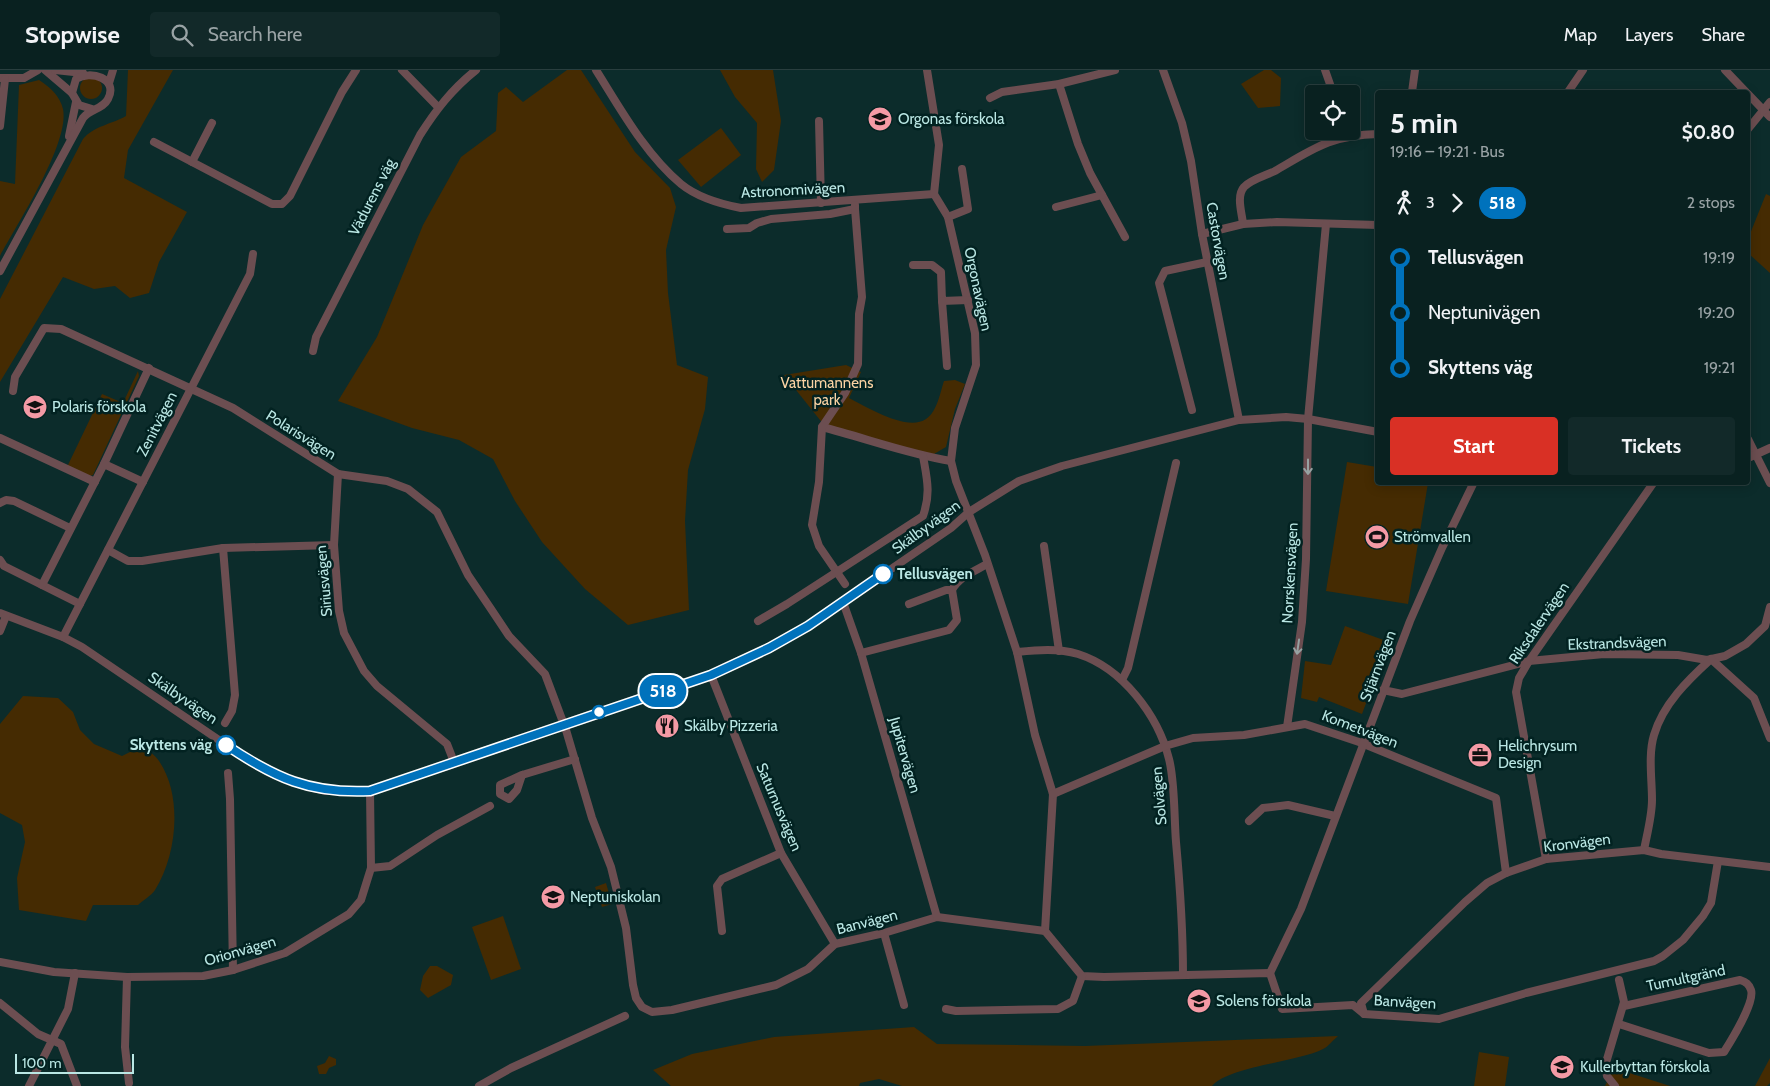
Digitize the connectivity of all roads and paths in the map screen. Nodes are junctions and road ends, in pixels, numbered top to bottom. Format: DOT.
graph roads {
  1 [pos="38,70"];
  2 [pos="45,70"];
  3 [pos="55,70"];
  4 [pos="113,70"];
  5 [pos="356,70"];
  6 [pos="402,70"];
  7 [pos="476,70"];
  8 [pos="596,70"];
  9 [pos="927,70"];
  10 [pos="1115,70"];
  11 [pos="1163,70"];
  12 [pos="1325,70"];
  13 [pos="1415,70"];
  14 [pos="1582,70"];
  15 [pos="1725,70"];
  16 [pos="94,71"];
  17 [pos="83,73"];
  18 [pos="3,79"];
  19 [pos="109,83"];
  20 [pos="1059,84"];
  21 [pos="1330,85"];
  22 [pos="1412,90"];
  23 [pos="1569,90"];
  24 [pos="1744,90"];
  25 [pos="72,93"];
  26 [pos="1750,96"];
  27 [pos="990,98"];
  28 [pos="76,102"];
  29 [pos="1770,102"];
  30 [pos="438,107"];
  31 [pos="92,109"];
  32 [pos="1762,110"];
  33 [pos="1770,117"];
  34 [pos="819,122"];
  35 [pos="212,123"];
  36 [pos="0,126"];
  37 [pos="1750,126"];
  38 [pos="1375,134"];
  39 [pos="154,142"];
  40 [pos="67,144"];
  41 [pos="192,162"];
  42 [pos="962,169"];
  43 [pos="934,194"];
  44 [pos="1102,194"];
  45 [pos="855,201"];
  46 [pos="821,203"];
  47 [pos="1056,207"];
  48 [pos="854,210"];
  49 [pos="948,217"];
  50 [pos="1243,224"];
  51 [pos="1326,224"];
  52 [pos="1375,225"];
  53 [pos="727,229"];
  54 [pos="1202,234"];
  55 [pos="1125,237"];
  56 [pos="253,254"];
  57 [pos="1207,262"];
  58 [pos="913,265"];
  59 [pos="0,270"];
  60 [pos="942,300"];
  61 [pos="968,300"];
  62 [pos="313,351"];
  63 [pos="946,366"];
  64 [pos="149,368"];
  65 [pos="191,389"];
  66 [pos="13,391"];
  67 [pos="1192,410"];
  68 [pos="1308,419"];
  69 [pos="1239,420"];
  70 [pos="822,427"];
  71 [pos="1375,431"];
  72 [pos="0,438"];
  73 [pos="1770,448"];
  74 [pos="923,456"];
  75 [pos="1751,456"];
  76 [pos="951,461"];
  77 [pos="1176,463"];
  78 [pos="104,464"];
  79 [pos="338,474"];
  80 [pos="95,482"];
  81 [pos="143,482"];
  82 [pos="1770,482"];
  83 [pos="1473,485"];
  84 [pos="1652,485"];
  85 [pos="0,503"];
  86 [pos="969,512"];
  87 [pos="70,528"];
  88 [pos="334,545"];
  89 [pos="1044,546"];
  90 [pos="223,548"];
  91 [pos="108,550"];
  92 [pos="2,563"];
  93 [pos="987,564"];
  94 [pos="836,573"];
  95 [pos="845,584"];
  96 [pos="42,585"];
  97 [pos="952,590"];
  98 [pos="843,602"];
  99 [pos="80,604"];
  100 [pos="910,604"];
  101 [pos="1770,607"];
  102 [pos="3,615"];
  103 [pos="758,621"];
  104 [pos="0,631"];
  105 [pos="63,637"];
  106 [pos="1059,651"];
  107 [pos="1017,652"];
  108 [pos="861,653"];
  109 [pos="1711,659"];
  110 [pos="1529,661"];
  111 [pos="711,675"];
  112 [pos="1122,680"];
  113 [pos="1383,690"];
  114 [pos="225,723"];
  115 [pos="564,723"];
  116 [pos="1287,727"];
  117 [pos="1770,738"];
  118 [pos="1364,744"];
  119 [pos="1165,746"];
  120 [pos="575,759"];
  121 [pos="454,762"];
  122 [pos="228,773"];
  123 [pos="522,775"];
  124 [pos="370,791"];
  125 [pos="1053,794"];
  126 [pos="490,806"];
  127 [pos="1335,816"];
  128 [pos="1249,821"];
  129 [pos="1644,850"];
  130 [pos="781,853"];
  131 [pos="1546,859"];
  132 [pos="1718,861"];
  133 [pos="1770,867"];
  134 [pos="371,868"];
  135 [pos="1506,873"];
  136 [pos="937,917"];
  137 [pos="722,931"];
  138 [pos="1046,931"];
  139 [pos="884,933"];
  140 [pos="835,944"];
  141 [pos="0,962"];
  142 [pos="233,970"];
  143 [pos="75,973"];
  144 [pos="1270,973"];
  145 [pos="1183,974"];
  146 [pos="127,976"];
  147 [pos="1082,976"];
  148 [pos="1619,980"];
  149 [pos="0,1003"];
  150 [pos="904,1005"];
  151 [pos="1624,1006"];
  152 [pos="946,1009"];
  153 [pos="652,1012"];
  154 [pos="1364,1014"];
  155 [pos="625,1016"];
  156 [pos="1618,1024"];
  157 [pos="52,1040"];
  158 [pos="130,1083"];
  159 [pos="30,1086"];
  160 [pos="77,1086"];
  161 [pos="480,1086"];
  162 [pos="1615,1086"];
  1 -- 18 [label="street"];
  2 -- 25 [label="street"];
  3 -- 17 [label="street"];
  4 -- 19 [label="street"];
  5 -- 41 [label="street"];
  6 -- 30 [label="street"];
  7 -- 30 [label="street, Vädurens väg"];
  8 -- 46 [label="street, Astronomivägen"];
  9 -- 43 [label="street"];
  10 -- 20 [label="street"];
  11 -- 54 [label="street, Castorvägen"];
  12 -- 21 [label="street"];
  13 -- 22 [label="street"];
  14 -- 23 [label="street"];
  15 -- 24 [label="street"];
  16 -- 17 [label="street"];
  16 -- 19 [label="street"];
  17 -- 25 [label="street"];
  18 -- 36 [label="street"];
  19 -- 31 [label="street"];
  20 -- 27 [label="street"];
  20 -- 44 [label="street"];
  25 -- 28 [label="street"];
  26 -- 32 [label="street"];
  28 -- 31 [label="street"];
  28 -- 40 [label="street"];
  29 -- 32 [label="street"];
  30 -- 62 [label="street, Vädurens väg"];
  31 -- 40 [label="street"];
  32 -- 33 [label="street"];
  32 -- 37 [label="street"];
  34 -- 46 [label="street"];
  35 -- 41 [label="street"];
  38 -- 50 [label="street"];
  39 -- 41 [label="street"];
  40 -- 59 [label="street"];
  42 -- 49 [label="street"];
  43 -- 45 [label="street, Astronomivägen"];
  43 -- 49 [label="street, Orgonavägen"];
  44 -- 47 [label="street"];
  44 -- 55 [label="street"];
  45 -- 46 [label="street, Astronomivägen"];
  45 -- 48 [label="street"];
  48 -- 53 [label="street"];
  48 -- 70 [label="street"];
  49 -- 61 [label="street, Orgonavägen"];
  50 -- 51 [label="street"];
  50 -- 54 [label="street"];
  51 -- 52 [label="street"];
  51 -- 68 [label="street, Norrskensvägen"];
  54 -- 57 [label="street, Castorvägen"];
  56 -- 65 [label="street, Zenitvägen"];
  57 -- 67 [label="street"];
  57 -- 69 [label="street, Castorvägen"];
  58 -- 60 [label="street"];
  60 -- 61 [label="street"];
  60 -- 63 [label="street"];
  61 -- 76 [label="street, Orgonavägen"];
  64 -- 65 [label="street, Polarisvägen"];
  64 -- 66 [label="street, Polarisvägen"];
  64 -- 78 [label="street"];
  65 -- 79 [label="street, Polarisvägen"];
  65 -- 81 [label="street, Zenitvägen"];
  68 -- 69 [label="street, Skälbyvägen"];
  68 -- 71 [label="street, Skälbyvägen"];
  68 -- 116 [label="street, Norrskensvägen, one-way"];
  69 -- 86 [label="street, Skälbyvägen"];
  70 -- 74 [label="street"];
  70 -- 94 [label="street"];
  72 -- 80 [label="street"];
  73 -- 75 [label="street"];
  74 -- 76 [label="street"];
  74 -- 94 [label="street"];
  75 -- 82 [label="street"];
  76 -- 86 [label="street, Orgonavägen"];
  77 -- 112 [label="street"];
  78 -- 80 [label="street"];
  78 -- 81 [label="street"];
  79 -- 88 [label="street, Siriusvägen"];
  79 -- 115 [label="street, Polarisvägen"];
  80 -- 87 [label="street"];
  81 -- 91 [label="street, Zenitvägen"];
  83 -- 113 [label="street, Stjärnvägen"];
  84 -- 110 [label="street, Riksdalervägen"];
  85 -- 87 [label="street"];
  86 -- 93 [label="street"];
  86 -- 98 [label="street, Skälbyvägen"];
  87 -- 96 [label="street"];
  88 -- 90 [label="street"];
  88 -- 121 [label="street, Siriusvägen"];
  89 -- 106 [label="street"];
  90 -- 91 [label="street"];
  90 -- 114 [label="street"];
  91 -- 99 [label="street, Zenitvägen"];
  92 -- 96 [label="street"];
  93 -- 97 [label="street"];
  93 -- 107 [label="street"];
  94 -- 95 [label="street"];
  94 -- 103 [label="street"];
  96 -- 99 [label="street"];
  97 -- 100 [label="street"];
  97 -- 108 [label="street"];
  98 -- 108 [label="street, Jupitervägen"];
  98 -- 111 [label="street, Skälbyvägen"];
  99 -- 105 [label="street, Zenitvägen"];
  101 -- 109 [label="street, Ekstrandsvägen"];
  102 -- 104 [label="street"];
  102 -- 105 [label="street, Skälbyvägen"];
  105 -- 124 [label="street, Skälbyvägen"];
  106 -- 107 [label="street, Solvägen"];
  106 -- 112 [label="street, Solvägen"];
  107 -- 125 [label="street"];
  108 -- 136 [label="street, Jupitervägen"];
  109 -- 110 [label="street, Ekstrandsvägen"];
  109 -- 117 [label="street"];
  109 -- 129 [label="street"];
  110 -- 113 [label="street, Ekstrandsvägen"];
  110 -- 131 [label="street, Riksdalervägen"];
  111 -- 115 [label="street, Skälbyvägen"];
  111 -- 130 [label="street, Saturnusvägen"];
  112 -- 119 [label="street, Solvägen"];
  113 -- 118 [label="street, Stjärnvägen"];
  115 -- 120 [label="street, Polarisvägen"];
  115 -- 121 [label="street, Skälbyvägen"];
  116 -- 118 [label="street, Kometvägen"];
  116 -- 119 [label="street, Kometvägen"];
  118 -- 127 [label="street, Stjärnvägen"];
  118 -- 135 [label="street, Kometvägen"];
  119 -- 125 [label="street, Kometvägen"];
  119 -- 145 [label="street, Solvägen"];
  120 -- 123 [label="street"];
  120 -- 153 [label="street, Polarisvägen"];
  121 -- 124 [label="street, Skälbyvägen"];
  122 -- 142 [label="street"];
  124 -- 134 [label="street, Orionvägen"];
  125 -- 138 [label="street"];
  126 -- 134 [label="street"];
  127 -- 128 [label="street"];
  127 -- 144 [label="street, Stjärnvägen"];
  129 -- 131 [label="street, Kronvägen"];
  129 -- 132 [label="street, Kronvägen"];
  130 -- 137 [label="street"];
  130 -- 140 [label="street, Saturnusvägen"];
  131 -- 135 [label="street, Kronvägen"];
  132 -- 133 [label="street, Kronvägen"];
  132 -- 154 [label="street, Banvägen"];
  134 -- 142 [label="street, Orionvägen"];
  135 -- 154 [label="street, Kronvägen"];
  136 -- 138 [label="street, Banvägen"];
  136 -- 139 [label="street, Banvägen"];
  138 -- 147 [label="street"];
  139 -- 140 [label="street, Banvägen"];
  139 -- 150 [label="street"];
  140 -- 153 [label="street, Banvägen"];
  141 -- 143 [label="street, Orionvägen"];
  142 -- 146 [label="street, Orionvägen"];
  143 -- 146 [label="street, Orionvägen"];
  143 -- 157 [label="street"];
  144 -- 145 [label="street"];
  144 -- 154 [label="street, Banvägen"];
  145 -- 147 [label="street"];
  146 -- 158 [label="street"];
  147 -- 152 [label="street"];
  148 -- 151 [label="street"];
  149 -- 157 [label="street"];
  151 -- 156 [label="street"];
  151 -- 156 [label="street, Tumultgränd"];
  155 -- 161 [label="street"];
  156 -- 162 [label="street"];
  157 -- 159 [label="street"];
  157 -- 160 [label="street"];
}
